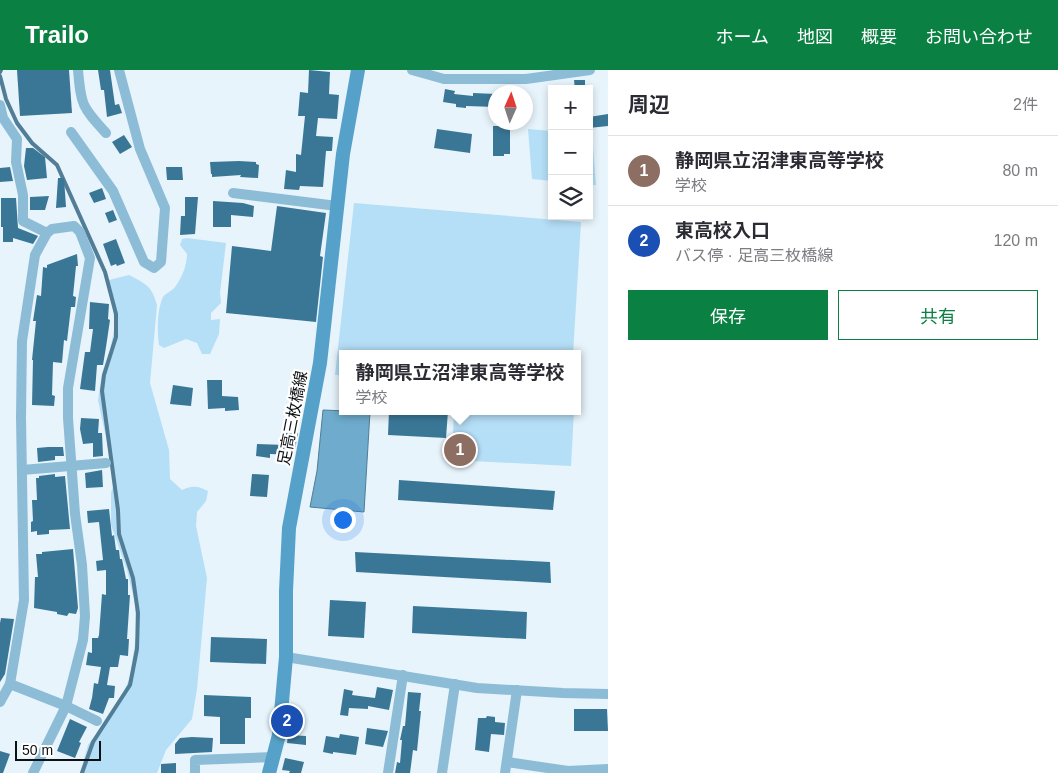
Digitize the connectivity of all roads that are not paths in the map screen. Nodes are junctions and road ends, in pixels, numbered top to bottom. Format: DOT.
graph roads {
  1 [pos="78,70"];
  2 [pos="119,70"];
  3 [pos="358,70"];
  4 [pos="412,70"];
  5 [pos="590,70"];
  6 [pos="0,104"];
  7 [pos="70,132"];
  8 [pos="106,133"];
  9 [pos="233,193"];
  10 [pos="337,206"];
  11 [pos="47,232"];
  12 [pos="106,462"];
  13 [pos="71,466"];
  14 [pos="22,470"];
  15 [pos="286,657"];
  16 [pos="403,675"];
  17 [pos="10,684"];
  18 [pos="455,684"];
  19 [pos="517,690"];
  20 [pos="608,694"];
  21 [pos="0,702"];
  22 [pos="66,706"];
  23 [pos="97,721"];
  24 [pos="273,757"];
  25 [pos="507,762"];
  26 [pos="608,769"];
  27 [pos="567,772"];
  28 [pos="33,773"];
  29 [pos="194,773"];
  30 [pos="270,773"];
  31 [pos="388,773"];
  32 [pos="442,773"];
  33 [pos="506,773"];
  1 -- 8 [label="street"];
  2 -- 7 [label="street"];
  3 -- 10 [label="main road, 足高三枚橋線"];
  4 -- 5 [label="street"];
  6 -- 11 [label="street"];
  9 -- 10 [label="street"];
  10 -- 15 [label="main road, 足高三枚橋線"];
  11 -- 13 [label="street"];
  11 -- 14 [label="street"];
  12 -- 13 [label="street"];
  13 -- 14 [label="street"];
  13 -- 22 [label="street"];
  14 -- 17 [label="street"];
  15 -- 16 [label="street"];
  15 -- 24 [label="main road, 足高三枚橋線"];
  16 -- 18 [label="street"];
  16 -- 31 [label="street"];
  17 -- 21 [label="street"];
  17 -- 22 [label="street"];
  18 -- 19 [label="street"];
  18 -- 32 [label="street"];
  19 -- 20 [label="street"];
  19 -- 25 [label="street"];
  22 -- 23 [label="street"];
  22 -- 28 [label="street"];
  24 -- 29 [label="street"];
  24 -- 30 [label="main road, 足高三枚橋線"];
  25 -- 27 [label="street"];
  25 -- 33 [label="street"];
  26 -- 27 [label="street"];
}
